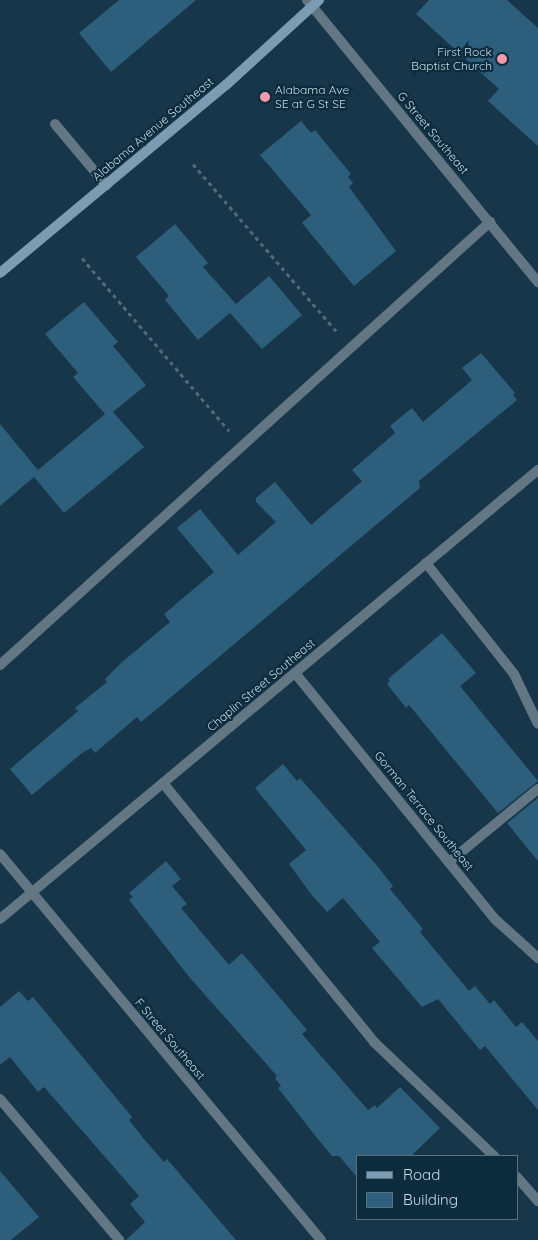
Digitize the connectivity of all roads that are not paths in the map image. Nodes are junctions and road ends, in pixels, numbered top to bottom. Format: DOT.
graph roads {
  1 [pos="313,2"];
  2 [pos="55,124"];
  3 [pos="106,185"];
  4 [pos="490,222"];
  5 [pos="0,273"];
  6 [pos="538,282"];
  7 [pos="538,470"];
  8 [pos="426,563"];
  9 [pos="0,665"];
  10 [pos="296,673"];
  11 [pos="538,724"];
  12 [pos="164,782"];
  13 [pos="538,789"];
  14 [pos="0,854"];
  15 [pos="449,862"];
  16 [pos="32,892"];
  17 [pos="0,919"];
  18 [pos="538,958"];
  19 [pos="0,1099"];
  20 [pos="493,1155"];
  21 [pos="518,1178"];
  22 [pos="538,1201"];
  23 [pos="119,1240"];
  24 [pos="321,1240"];
  1 -- 3 [label="street, Alabama Avenue Southeast"];
  1 -- 4 [label="street, G Street Southeast"];
  2 -- 3 [label="street"];
  3 -- 5 [label="street, Alabama Avenue Southeast"];
  4 -- 6 [label="street, G Street Southeast"];
  4 -- 9 [label="street"];
  7 -- 8 [label="street, Chaplin Street Southeast"];
  8 -- 10 [label="street, Chaplin Street Southeast"];
  8 -- 11 [label="street"];
  10 -- 12 [label="street, Chaplin Street Southeast"];
  10 -- 15 [label="street, Gorman Terrace Southeast"];
  12 -- 16 [label="street, Chaplin Street Southeast"];
  12 -- 20 [label="street"];
  13 -- 15 [label="street"];
  14 -- 16 [label="street, F Street Southeast"];
  15 -- 18 [label="street, Gorman Terrace Southeast"];
  16 -- 17 [label="street, Chaplin Street Southeast"];
  16 -- 24 [label="street, F Street Southeast"];
  19 -- 23 [label="street"];
  21 -- 22 [label="street"];
}
